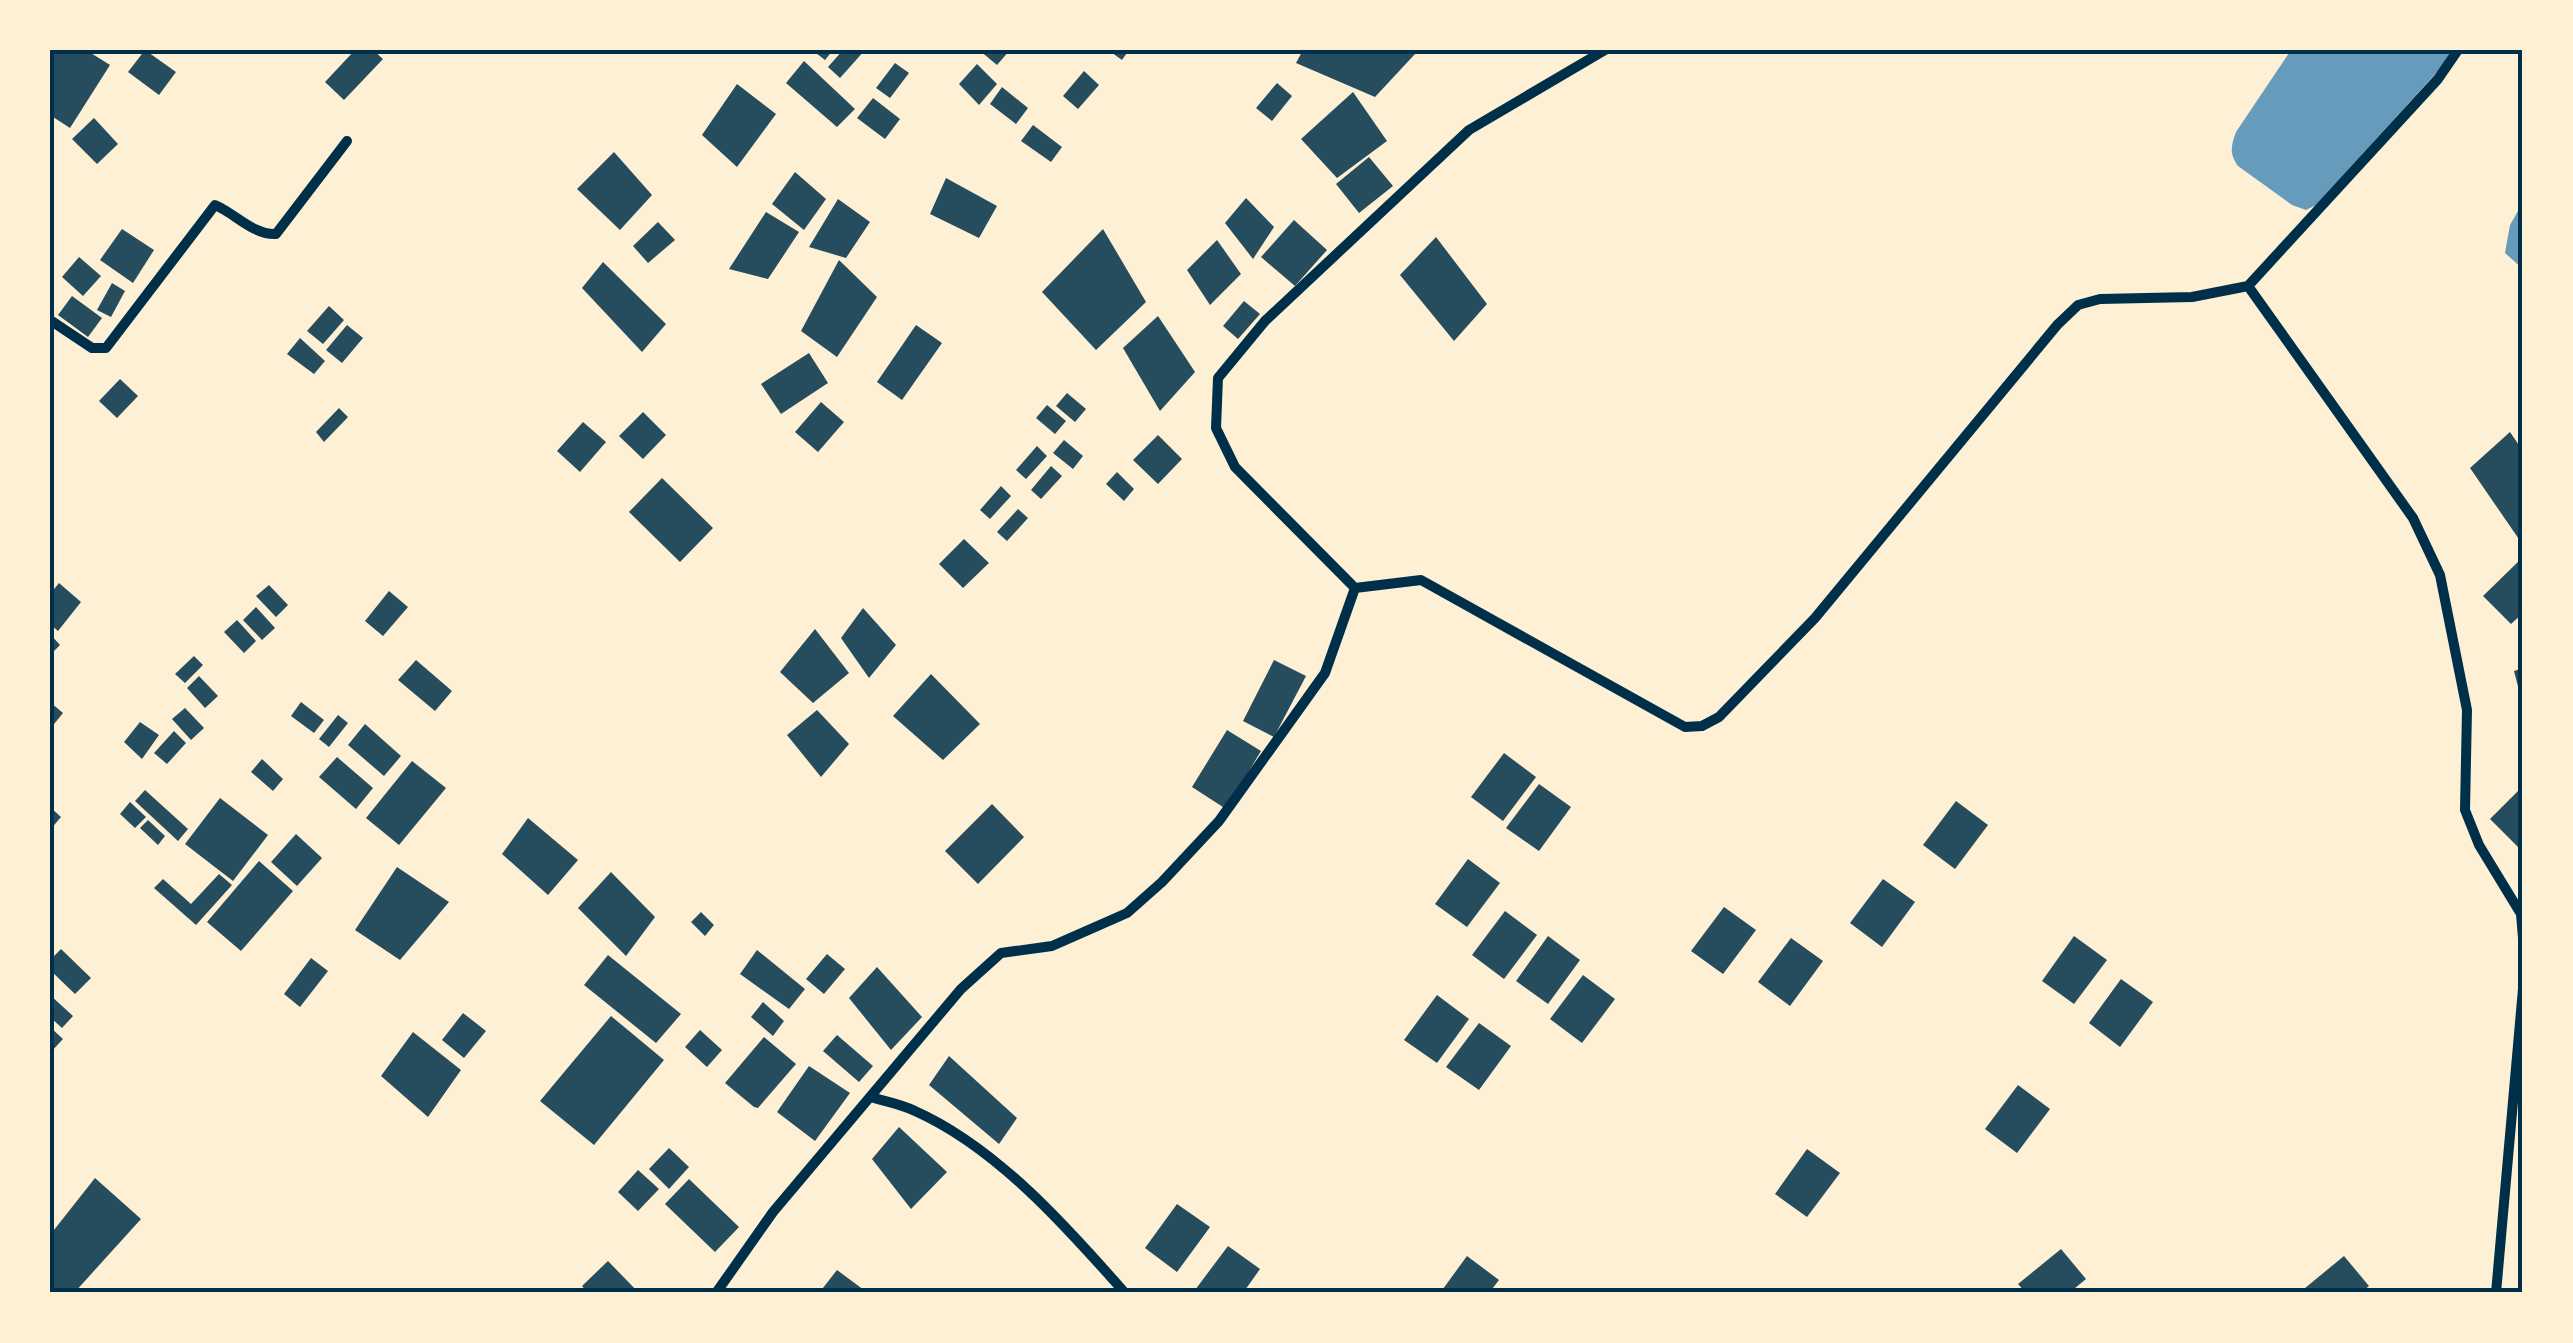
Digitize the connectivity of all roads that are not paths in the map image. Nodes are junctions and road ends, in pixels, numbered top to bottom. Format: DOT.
graph roads {
  1 [pos="1605,50"];
  2 [pos="2458,50"];
  3 [pos="347,141"];
  4 [pos="2248,286"];
  5 [pos="50,320"];
  6 [pos="1355,588"];
  7 [pos="2523,938"];
  8 [pos="2523,990"];
  9 [pos="870,1097"];
  10 [pos="716,1293"];
  11 [pos="1125,1293"];
  12 [pos="2496,1293"];
  1 -- 6 [label="street"];
  2 -- 4 [label="street"];
  3 -- 5 [label="street"];
  4 -- 6 [label="street"];
  4 -- 7 [label="street"];
  6 -- 9 [label="street"];
  8 -- 12 [label="street"];
  9 -- 10 [label="street"];
  9 -- 11 [label="street"];
}
